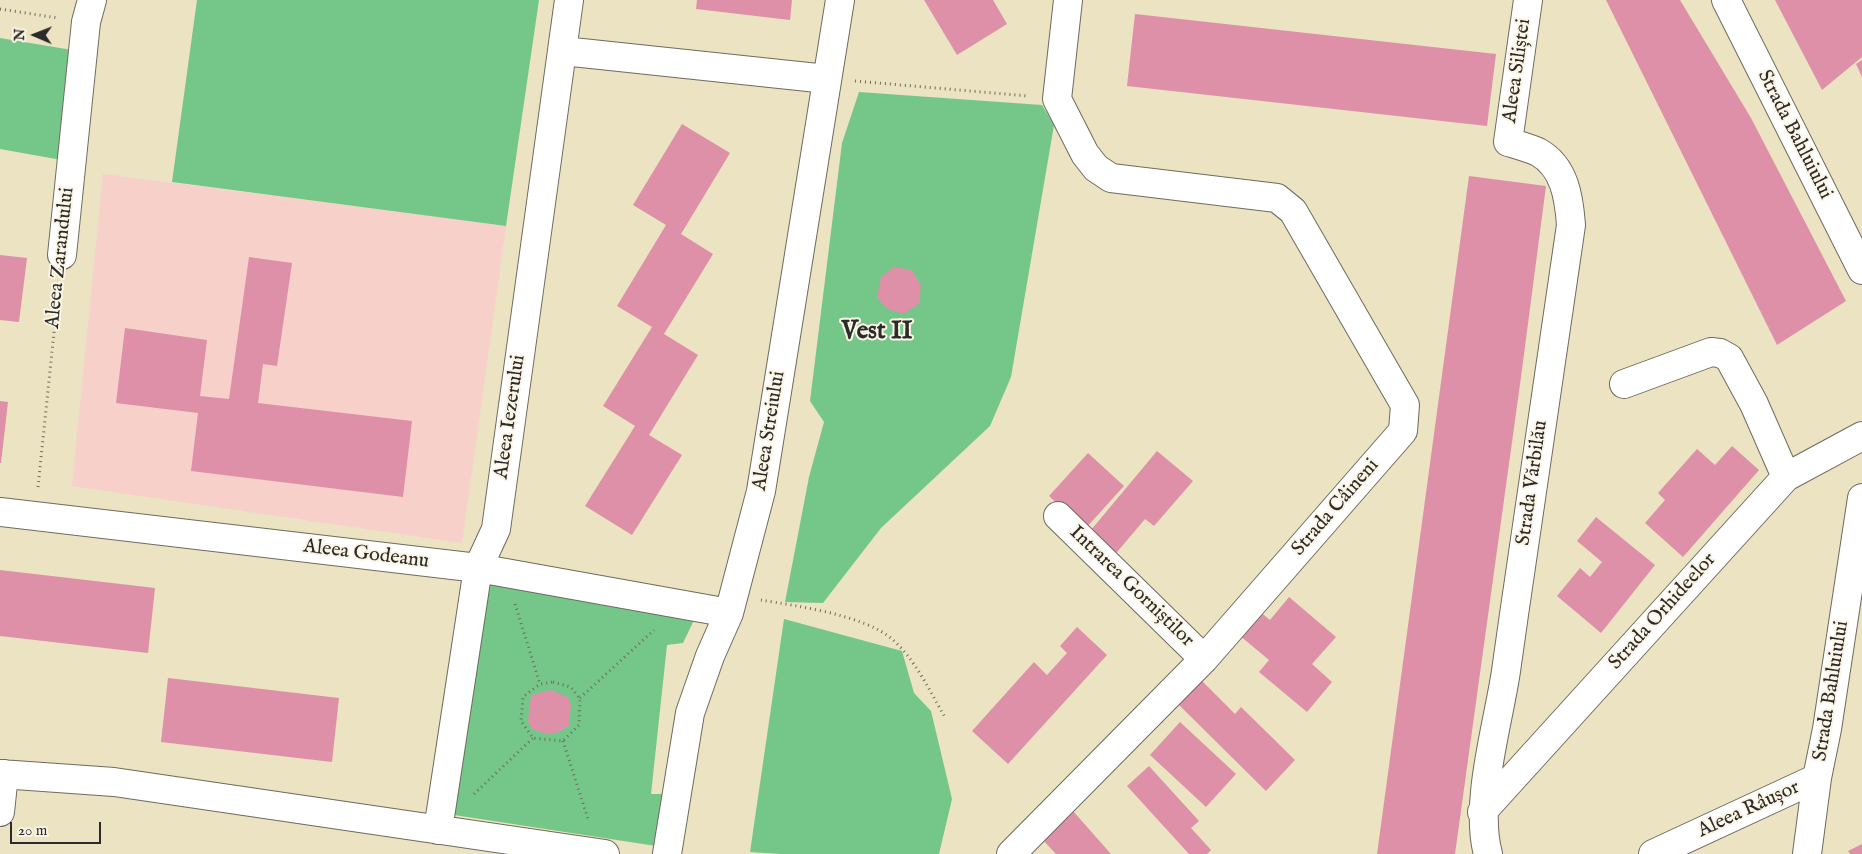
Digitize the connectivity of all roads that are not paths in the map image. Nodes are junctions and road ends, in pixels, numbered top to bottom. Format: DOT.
graph roads {
  1 [pos="569,0"];
  2 [pos="840,0"];
  3 [pos="1068,0"];
  4 [pos="1528,0"];
  5 [pos="1726,0"];
  6 [pos="89,11"];
  7 [pos="563,51"];
  8 [pos="827,79"];
  9 [pos="1508,142"];
  10 [pos="62,256"];
  11 [pos="1862,270"];
  12 [pos="1624,384"];
  13 [pos="1862,436"];
  14 [pos="1786,477"];
  15 [pos="1862,498"];
  16 [pos="0,512"];
  17 [pos="1058,516"];
  18 [pos="478,568"];
  19 [pos="731,604"];
  20 [pos="1204,659"];
  21 [pos="2,774"];
  22 [pos="1817,778"];
  23 [pos="0,812"];
  24 [pos="1482,812"];
  25 [pos="438,830"];
  26 [pos="602,854"];
  27 [pos="667,854"];
  28 [pos="1011,854"];
  29 [pos="1488,854"];
  30 [pos="1653,854"];
  31 [pos="1807,854"];
  1 -- 7 [label="street, Aleea Iezerului"];
  2 -- 8 [label="street, Aleea Streiului"];
  3 -- 20 [label="street, Strada Câineni"];
  4 -- 9 [label="street, Aleea Siliștei"];
  5 -- 11 [label="street, Strada Bahluiului"];
  6 -- 10 [label="street, Aleea Zarandului"];
  7 -- 8 [label="street"];
  7 -- 18 [label="street, Aleea Iezerului"];
  8 -- 19 [label="street, Aleea Streiului"];
  9 -- 24 [label="street, Strada Vărbilău"];
  12 -- 14 [label="street"];
  13 -- 14 [label="street, Strada Orhideelor"];
  14 -- 24 [label="street, Strada Orhideelor"];
  15 -- 22 [label="street, Strada Bahluiului"];
  16 -- 18 [label="street, Aleea Godeanu"];
  17 -- 20 [label="street, Intrarea Gorniștilor"];
  18 -- 19 [label="street, Aleea Godeanu"];
  18 -- 25 [label="street, Aleea Iezerului"];
  19 -- 27 [label="street, Aleea Streiului"];
  20 -- 28 [label="street, Strada Câineni"];
  21 -- 23 [label="street"];
  21 -- 25 [label="street"];
  22 -- 30 [label="street, Aleea Râușor"];
  22 -- 31 [label="street, Strada Bahluiului"];
  24 -- 29 [label="street, Strada Vărbilău"];
  25 -- 26 [label="street"];
}
